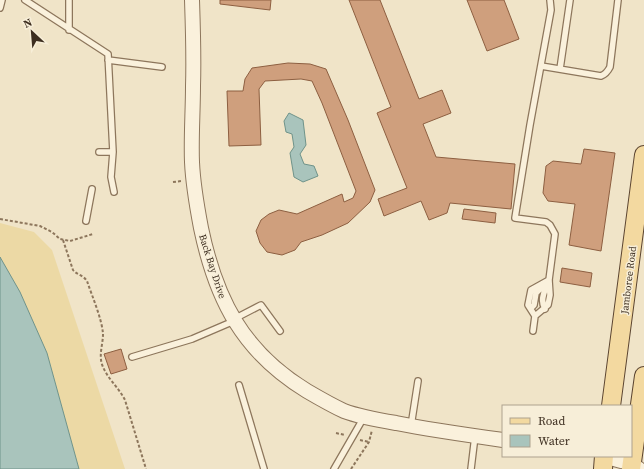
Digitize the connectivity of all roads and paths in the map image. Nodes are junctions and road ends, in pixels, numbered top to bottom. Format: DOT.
graph roads {
  1 [pos="2,0"];
  2 [pos="25,0"];
  3 [pos="69,0"];
  4 [pos="192,0"];
  5 [pos="550,0"];
  6 [pos="570,0"];
  7 [pos="618,0"];
  8 [pos="0,8"];
  9 [pos="69,30"];
  10 [pos="108,60"];
  11 [pos="541,66"];
  12 [pos="162,67"];
  13 [pos="560,69"];
  14 [pos="99,152"];
  15 [pos="114,152"];
  16 [pos="644,155"];
  17 [pos="92,189"];
  18 [pos="114,192"];
  19 [pos="0,219"];
  20 [pos="86,221"];
  21 [pos="93,234"];
  22 [pos="63,240"];
  23 [pos="549,280"];
  24 [pos="535,316"];
  25 [pos="234,320"];
  26 [pos="280,331"];
  27 [pos="533,331"];
  28 [pos="132,356"];
  29 [pos="644,376"];
  30 [pos="418,380"];
  31 [pos="239,385"];
  32 [pos="611,405"];
  33 [pos="364,417"];
  34 [pos="411,426"];
  35 [pos="475,436"];
  36 [pos="502,440"];
  37 [pos="369,442"];
  38 [pos="604,457"];
  39 [pos="607,457"];
  40 [pos="634,467"];
  41 [pos="146,469"];
  42 [pos="264,469"];
  43 [pos="334,469"];
  44 [pos="351,469"];
  45 [pos="471,469"];
  46 [pos="603,469"];
  1 -- 8 [label="lane"];
  2 -- 9 [label="lane"];
  3 -- 9 [label="lane"];
  4 -- 25 [label="street, Back Bay Drive"];
  5 -- 11 [label="lane"];
  6 -- 13 [label="lane"];
  7 -- 13 [label="lane"];
  9 -- 10 [label="lane"];
  10 -- 12 [label="lane"];
  10 -- 15 [label="lane"];
  11 -- 13 [label="lane"];
  11 -- 23 [label="lane"];
  14 -- 15 [label="lane"];
  15 -- 18 [label="lane"];
  16 -- 32 [label="main road, Jamboree Road"];
  17 -- 20 [label="lane"];
  19 -- 22 [label="path"];
  21 -- 22 [label="path"];
  22 -- 41 [label="path"];
  23 -- 24 [label="lane"];
  23 -- 24 [label="lane"];
  24 -- 27 [label="lane"];
  25 -- 26 [label="lane"];
  25 -- 28 [label="lane"];
  25 -- 33 [label="street, Back Bay Drive"];
  29 -- 40 [label="main road"];
  30 -- 34 [label="lane"];
  31 -- 42 [label="lane"];
  33 -- 34 [label="street, Back Bay Drive"];
  33 -- 43 [label="lane"];
  34 -- 35 [label="street, Back Bay Drive"];
  35 -- 36 [label="street, Back Bay Drive"];
  35 -- 45 [label="lane"];
  37 -- 44 [label="path"];
  38 -- 46 [label="main road"];
  39 -- 40 [label="street"];
}
